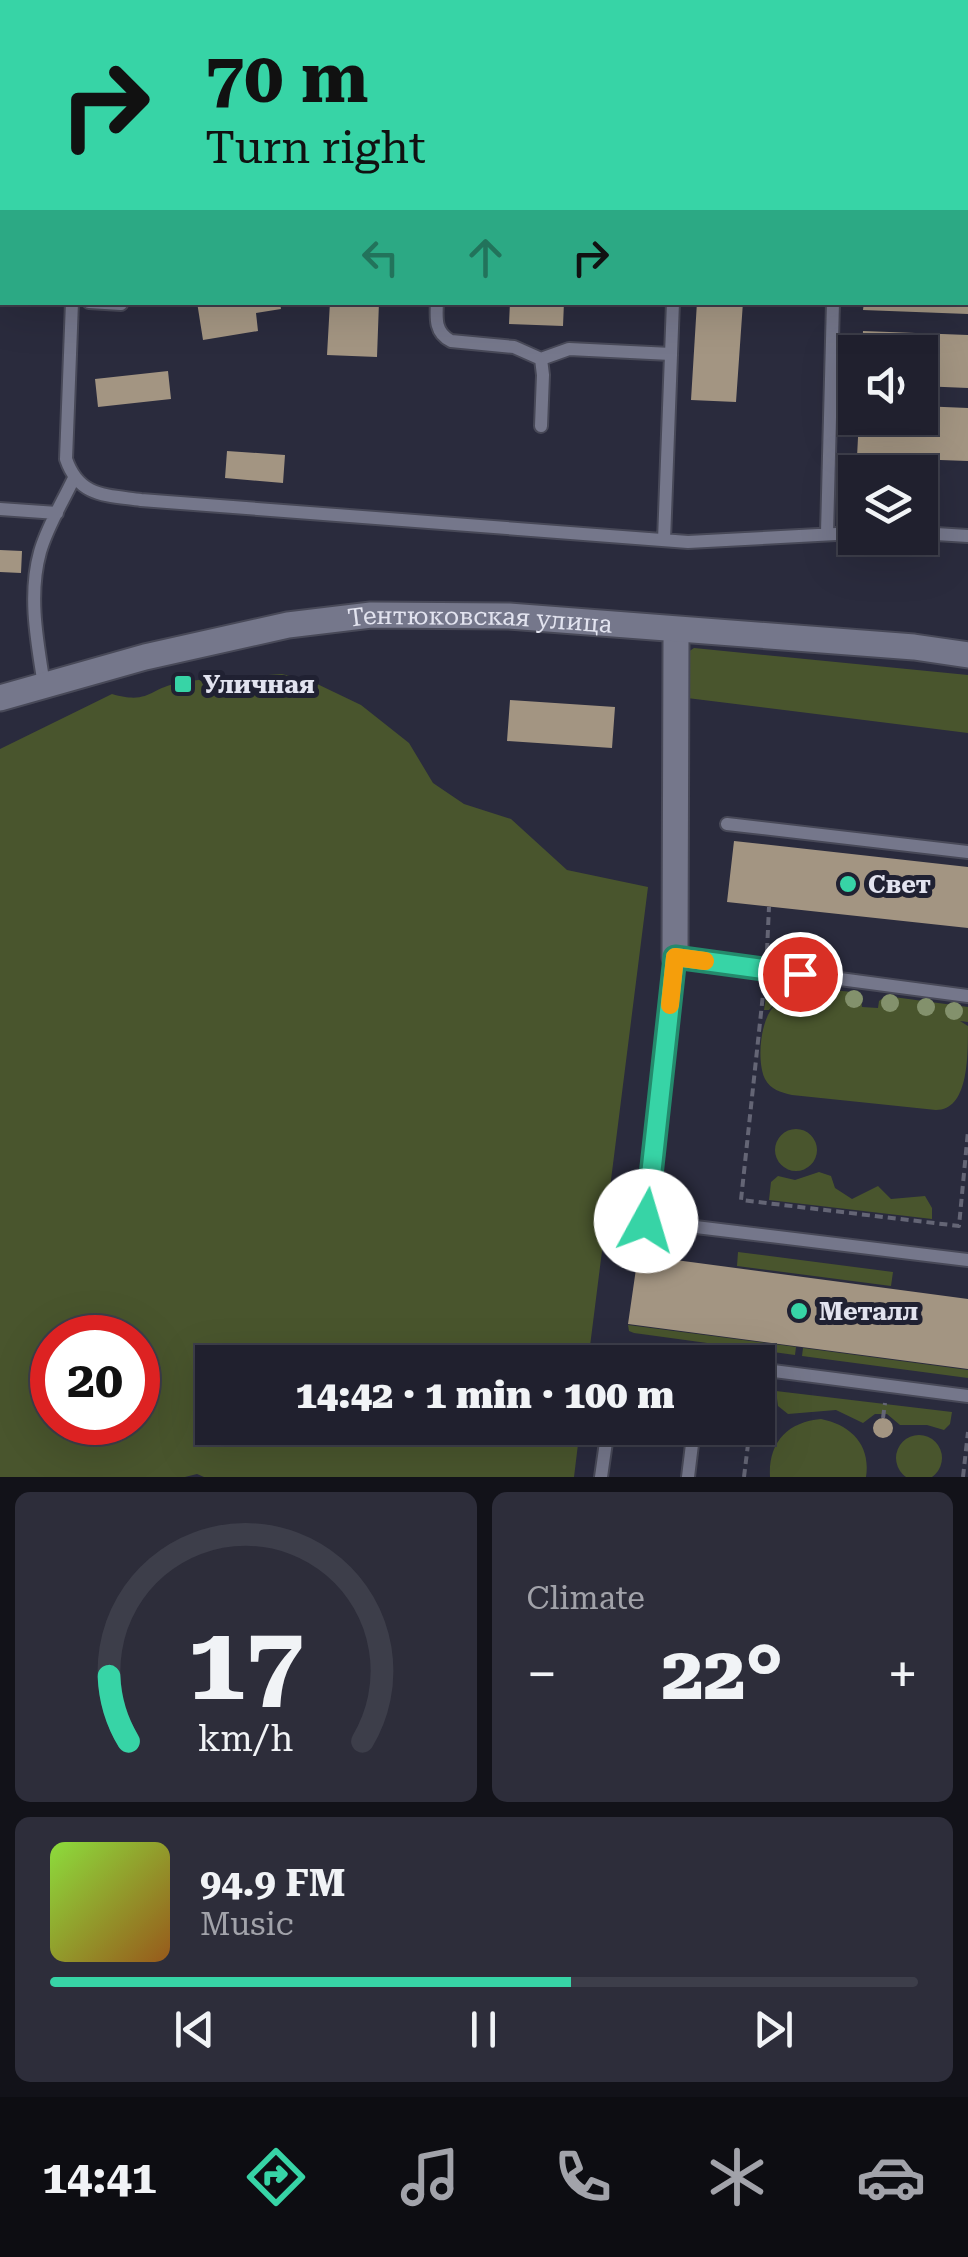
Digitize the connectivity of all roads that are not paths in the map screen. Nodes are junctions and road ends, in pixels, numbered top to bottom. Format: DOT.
graph roads {
  1 [pos="72,305"];
  2 [pos="437,305"];
  3 [pos="673,305"];
  4 [pos="833,305"];
  5 [pos="671,354"];
  6 [pos="541,358"];
  7 [pos="542,426"];
  8 [pos="73,480"];
  9 [pos="0,509"];
  10 [pos="57,513"];
  11 [pos="827,533"];
  12 [pos="838,533"];
  13 [pos="938,534"];
  14 [pos="968,536"];
  15 [pos="664,540"];
  16 [pos="676,642"];
  17 [pos="968,655"];
  18 [pos="44,685"];
  19 [pos="0,698"];
  20 [pos="727,824"];
  21 [pos="968,852"];
  22 [pos="675,957"];
  23 [pos="968,996"];
  24 [pos="968,1260"];
  25 [pos="775,1372"];
  26 [pos="968,1396"];
  27 [pos="606,1445"];
  28 [pos="692,1445"];
  29 [pos="602,1477"];
  30 [pos="688,1477"];
  1 -- 8 [label="lane"];
  2 -- 6 [label="lane"];
  3 -- 5 [label="lane"];
  4 -- 11 [label="lane"];
  5 -- 6 [label="lane"];
  5 -- 15 [label="lane"];
  6 -- 7 [label="lane"];
  8 -- 10 [label="lane"];
  8 -- 15 [label="lane"];
  9 -- 10 [label="lane"];
  10 -- 18 [label="lane"];
  11 -- 12 [label="lane"];
  11 -- 15 [label="lane"];
  13 -- 14 [label="lane"];
  16 -- 22 [label="street"];
  17 -- 18 [label="street, Тентюковская улица"];
  18 -- 19 [label="street, Тентюковская улица"];
  20 -- 21 [label="lane"];
  22 -- 23 [label="lane"];
  22 -- 24 [label="lane"];
  25 -- 26 [label="lane"];
  27 -- 29 [label="lane"];
  28 -- 30 [label="lane"];
}
